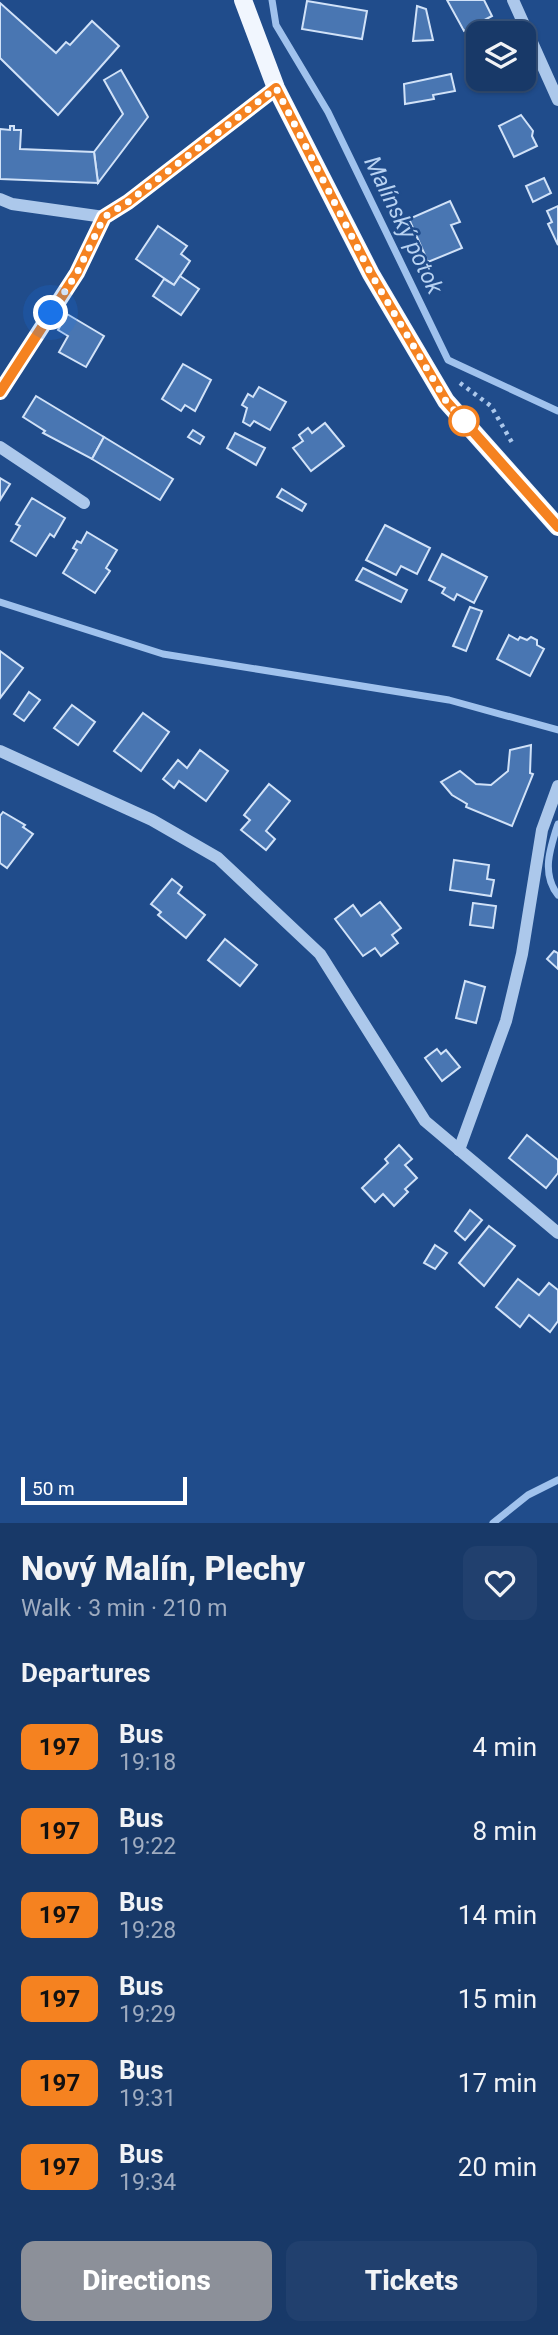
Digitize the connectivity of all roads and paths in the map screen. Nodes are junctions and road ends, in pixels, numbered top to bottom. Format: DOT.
graph roads {
  1 [pos="243,0"];
  2 [pos="513,0"];
  3 [pos="276,88"];
  4 [pos="558,100"];
  5 [pos="0,199"];
  6 [pos="104,217"];
  7 [pos="454,378"];
  8 [pos="0,392"];
  9 [pos="0,447"];
  10 [pos="514,448"];
  11 [pos="84,503"];
  12 [pos="558,527"];
  13 [pos="0,751"];
  14 [pos="558,786"];
  15 [pos="459,1150"];
  16 [pos="558,1233"];
  1 -- 3 [label="main road"];
  2 -- 4 [label="street"];
  3 -- 6 [label="street"];
  3 -- 12 [label="main road"];
  5 -- 6 [label="street"];
  6 -- 8 [label="street"];
  7 -- 10 [label="path"];
  9 -- 11 [label="street"];
  13 -- 15 [label="street"];
  14 -- 15 [label="street"];
  15 -- 16 [label="street"];
}
